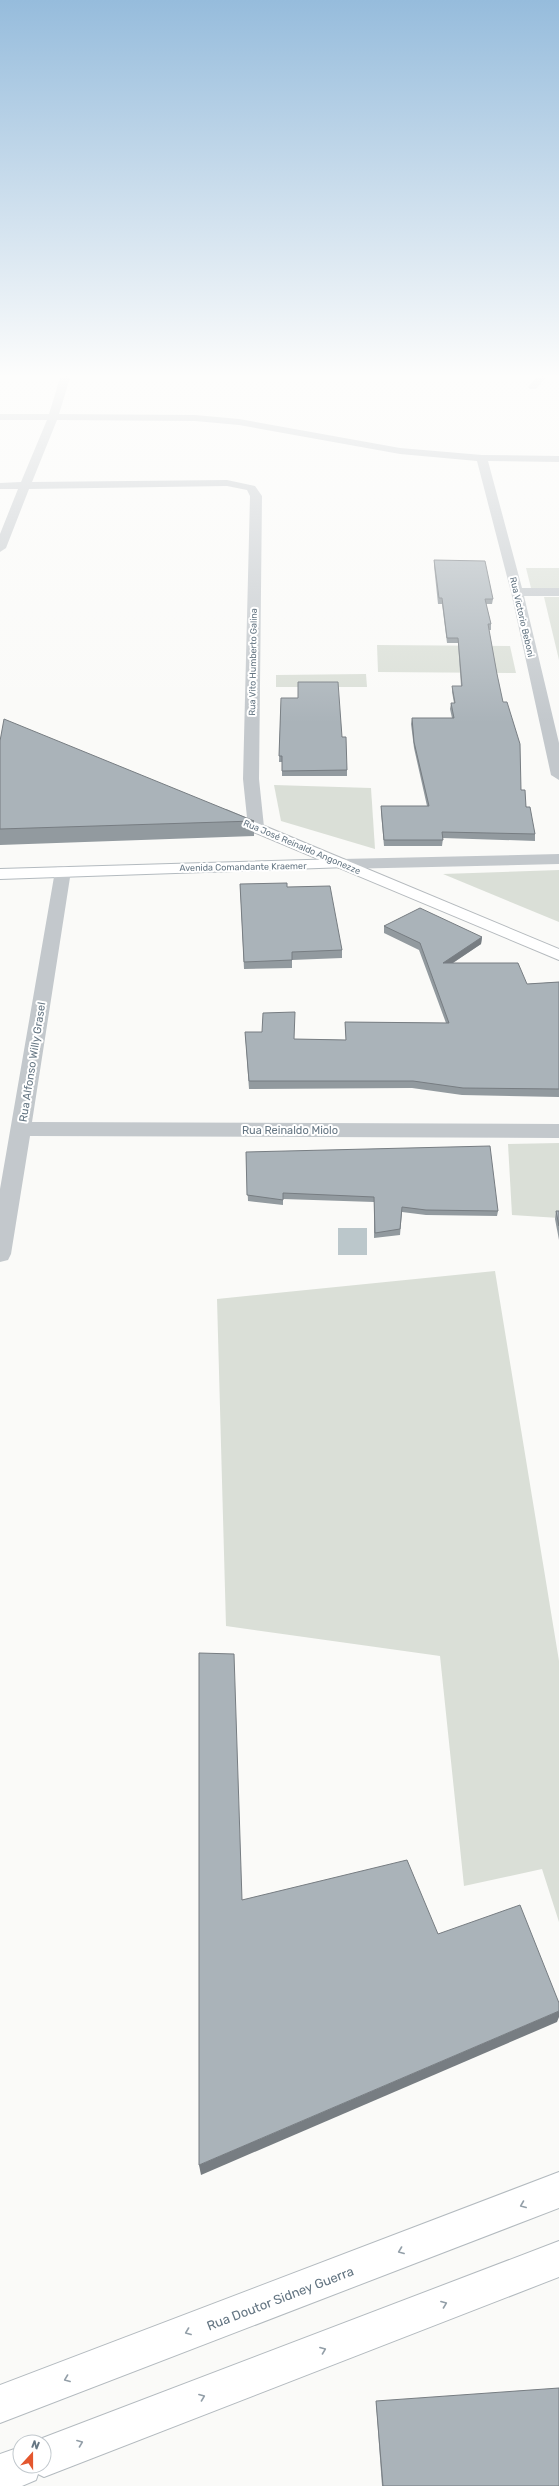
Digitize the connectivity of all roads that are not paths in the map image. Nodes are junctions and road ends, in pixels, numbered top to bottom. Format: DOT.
graph roads {
  1 [pos="22,491"];
  2 [pos="253,491"];
  3 [pos="491,491"];
  4 [pos="0,548"];
  5 [pos="517,592"];
  6 [pos="559,592"];
  7 [pos="559,775"];
  8 [pos="213,809"];
  9 [pos="256,827"];
  10 [pos="559,859"];
  11 [pos="342,864"];
  12 [pos="63,871"];
  13 [pos="0,874"];
  14 [pos="559,955"];
  15 [pos="21,1129"];
  16 [pos="559,1131"];
  17 [pos="0,1254"];
  18 [pos="559,2190"];
  19 [pos="559,2259"];
  20 [pos="0,2404"];
  21 [pos="52,2454"];
  22 [pos="12,2470"];
  23 [pos="0,2474"];
  1 -- 4 [label="street"];
  2 -- 9 [label="street, Rua Vito Humberto Galina"];
  3 -- 5 [label="street, Rua Victorio Beboni"];
  5 -- 6 [label="street"];
  5 -- 7 [label="street, Rua Victorio Beboni"];
  8 -- 9 [label="main road, Rua José Reinaldo Angonezze"];
  9 -- 11 [label="main road, Rua José Reinaldo Angonezze"];
  10 -- 11 [label="street, Avenida Comandante Kraemer"];
  11 -- 12 [label="main road, Avenida Comandante Kraemer"];
  11 -- 14 [label="main road, Rua José Reinaldo Angonezze"];
  12 -- 13 [label="main road, Avenida Comandante Kraemer"];
  12 -- 15 [label="street, Rua Alfonso Willy Grasel"];
  15 -- 16 [label="street, Rua Reinaldo Miolo"];
  15 -- 17 [label="street, Rua Alfonso Willy Grasel"];
  18 -- 20 [label="main road, Rua Doutor Sidney Guerra, one-way"];
  21 -- 19 [label="main road, one-way"];
  22 -- 23 [label="main road"];
}
